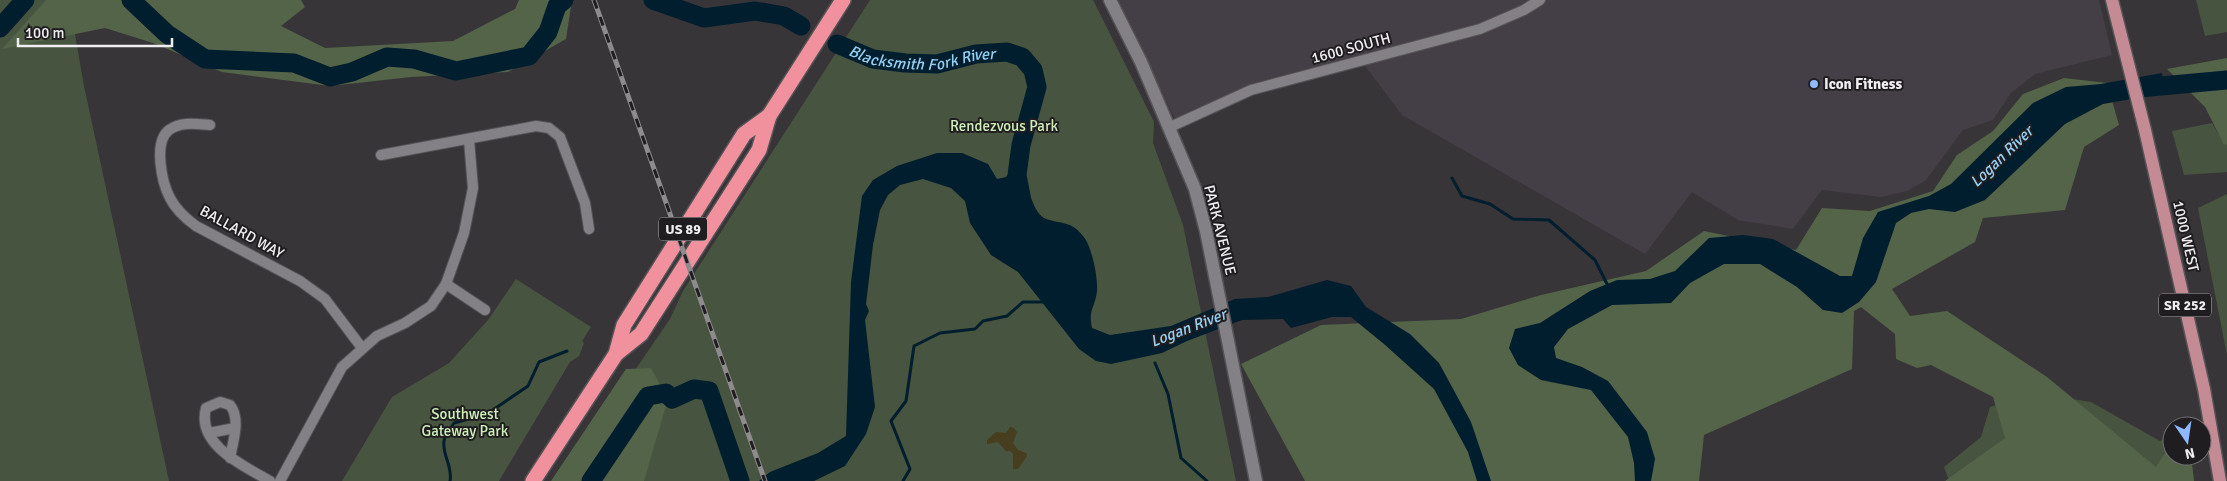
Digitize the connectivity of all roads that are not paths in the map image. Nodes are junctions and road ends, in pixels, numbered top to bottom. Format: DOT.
graph roads {
  1 [pos="842,0"];
  2 [pos="1110,0"];
  3 [pos="1540,0"];
  4 [pos="2112,0"];
  5 [pos="769,116"];
  6 [pos="210,125"];
  7 [pos="1170,127"];
  8 [pos="469,140"];
  9 [pos="381,155"];
  10 [pos="589,229"];
  11 [pos="446,284"];
  12 [pos="485,310"];
  13 [pos="362,348"];
  14 [pos="616,354"];
  15 [pos="235,428"];
  16 [pos="209,433"];
  17 [pos="230,458"];
  18 [pos="270,481"];
  19 [pos="280,481"];
  20 [pos="532,481"];
  21 [pos="1256,481"];
  22 [pos="2220,481"];
  1 -- 5 [label="highway, US 89"];
  2 -- 7 [label="street, PARK AVENUE"];
  3 -- 7 [label="street, 1600 SOUTH"];
  4 -- 22 [label="main road, 1000 WEST / SR 252"];
  5 -- 14 [label="highway, US 89"];
  5 -- 14 [label="highway, US 89"];
  6 -- 13 [label="street, BALLARD WAY"];
  7 -- 21 [label="street, PARK AVENUE"];
  8 -- 9 [label="street"];
  8 -- 10 [label="street"];
  8 -- 11 [label="street"];
  11 -- 12 [label="street"];
  11 -- 13 [label="street"];
  13 -- 19 [label="street"];
  14 -- 20 [label="highway, US 89"];
  15 -- 16 [label="street"];
  15 -- 16 [label="street"];
  15 -- 17 [label="street"];
  16 -- 17 [label="street"];
  17 -- 18 [label="street"];
}
